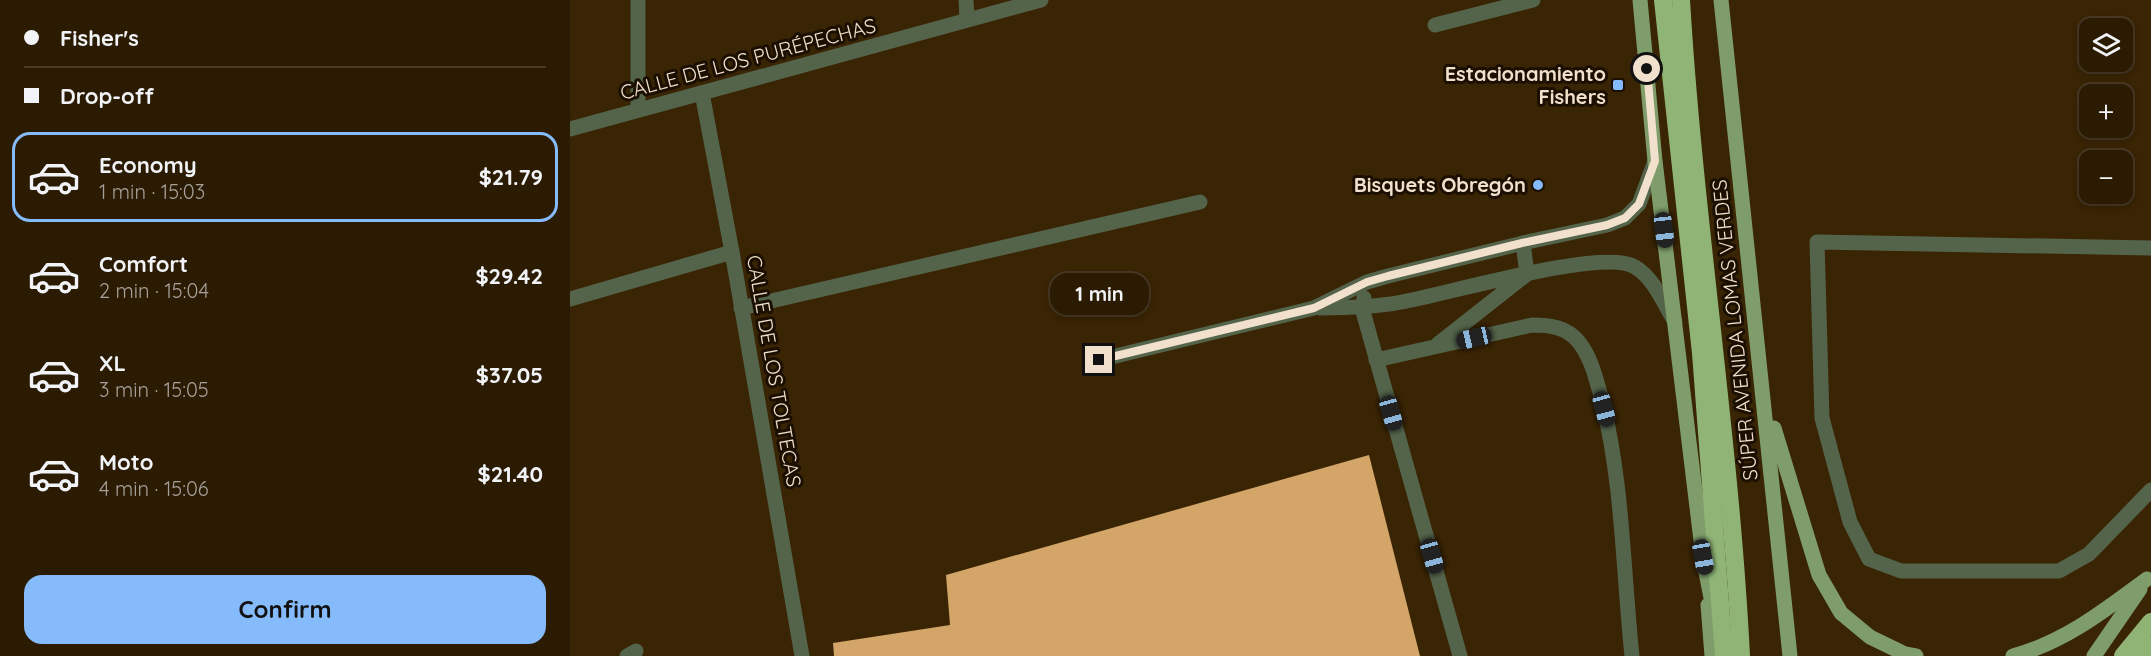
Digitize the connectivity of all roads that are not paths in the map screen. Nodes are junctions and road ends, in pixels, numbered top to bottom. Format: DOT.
graph roads {
  1 [pos="638,0"];
  2 [pos="966,0"];
  3 [pos="1041,0"];
  4 [pos="1533,0"];
  5 [pos="1640,0"];
  6 [pos="1663,0"];
  7 [pos="1681,0"];
  8 [pos="1721,0"];
  9 [pos="967,20"];
  10 [pos="1435,25"];
  11 [pos="702,93"];
  12 [pos="638,110"];
  13 [pos="570,129"];
  14 [pos="1655,161"];
  15 [pos="1200,202"];
  16 [pos="1522,243"];
  17 [pos="2151,248"];
  18 [pos="732,252"];
  19 [pos="1527,274"];
  20 [pos="1367,282"];
  21 [pos="570,299"];
  22 [pos="741,308"];
  23 [pos="1314,308"];
  24 [pos="1362,308"];
  25 [pos="1675,322"];
  26 [pos="1434,347"];
  27 [pos="1099,360"];
  28 [pos="1376,360"];
  29 [pos="1764,396"];
  30 [pos="2151,490"];
  31 [pos="1703,557"];
  32 [pos="2149,577"];
  33 [pos="2151,622"];
  34 [pos="2151,646"];
  35 [pos="802,656"];
  36 [pos="1460,656"];
  37 [pos="1632,656"];
  38 [pos="1712,656"];
  39 [pos="1723,656"];
  40 [pos="1741,656"];
  41 [pos="1790,656"];
  42 [pos="1916,656"];
  43 [pos="2013,656"];
  44 [pos="2094,656"];
  45 [pos="2124,656"];
  46 [pos="2143,656"];
  1 -- 12 [label="street"];
  2 -- 9 [label="street"];
  3 -- 9 [label="street, CALLE DE LOS PURÉPECHAS"];
  4 -- 10 [label="street"];
  5 -- 14 [label="main road"];
  6 -- 39 [label="highway"];
  7 -- 40 [label="highway"];
  8 -- 29 [label="main road, SÚPER AVENIDA LOMAS VERDES"];
  9 -- 11 [label="street, CALLE DE LOS PURÉPECHAS"];
  11 -- 12 [label="street, CALLE DE LOS PURÉPECHAS"];
  11 -- 18 [label="street, CALLE DE LOS TOLTECAS"];
  12 -- 13 [label="street, CALLE DE LOS PURÉPECHAS"];
  14 -- 16 [label="street"];
  14 -- 25 [label="main road"];
  15 -- 22 [label="street"];
  16 -- 19 [label="street"];
  16 -- 20 [label="street"];
  17 -- 30 [label="street"];
  18 -- 21 [label="street"];
  18 -- 22 [label="street, CALLE DE LOS TOLTECAS"];
  19 -- 24 [label="street"];
  19 -- 25 [label="street"];
  19 -- 26 [label="street"];
  20 -- 23 [label="street"];
  20 -- 24 [label="street"];
  22 -- 35 [label="street, CALLE DE LOS TOLTECAS"];
  23 -- 24 [label="street"];
  23 -- 27 [label="street"];
  24 -- 28 [label="street"];
  25 -- 31 [label="main road"];
  26 -- 28 [label="street"];
  26 -- 37 [label="street"];
  28 -- 36 [label="street"];
  29 -- 41 [label="main road, SÚPER AVENIDA LOMAS VERDES"];
  29 -- 42 [label="main road"];
  31 -- 38 [label="main road"];
  31 -- 39 [label="main road"];
  32 -- 43 [label="main road"];
  32 -- 44 [label="main road"];
  33 -- 45 [label="highway"];
  34 -- 46 [label="highway"];
}
